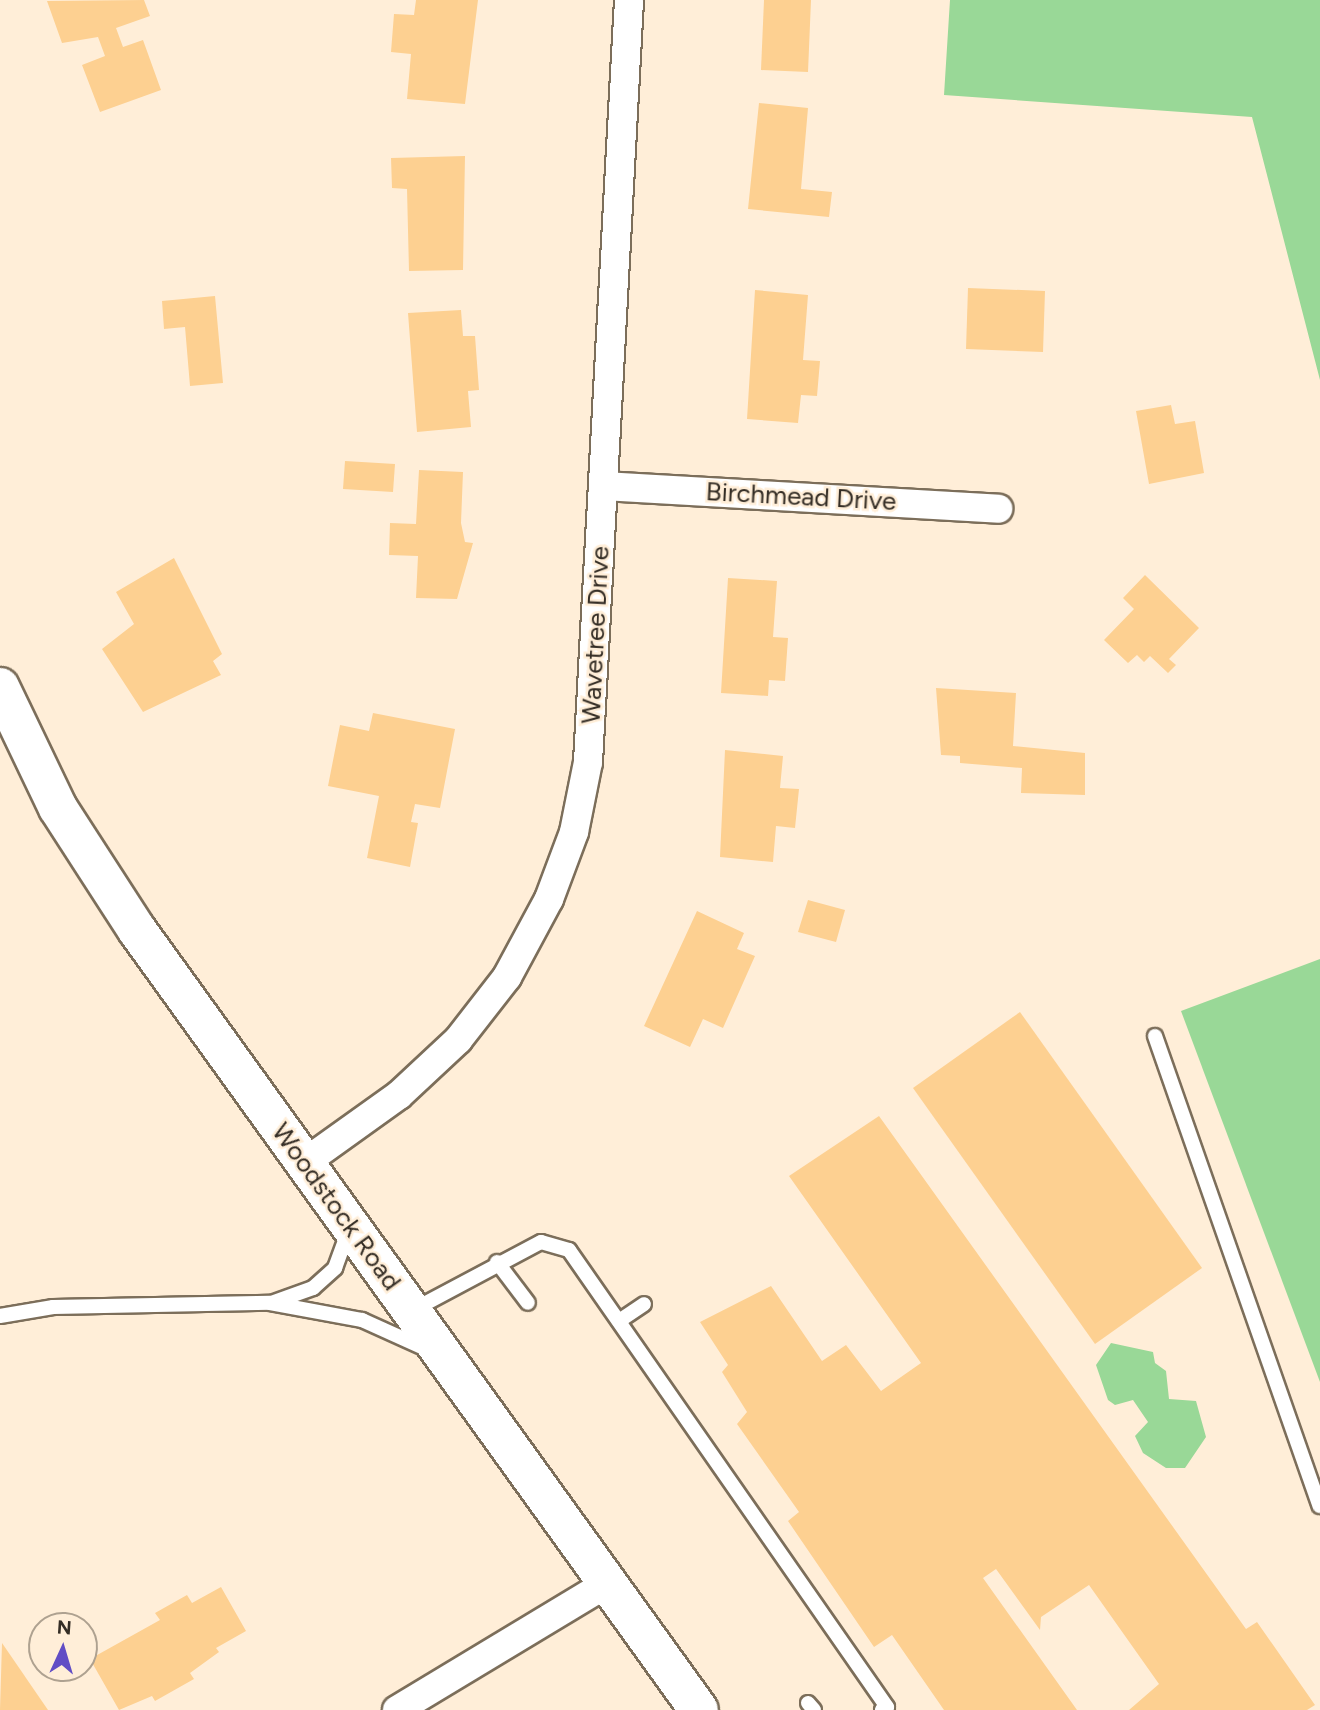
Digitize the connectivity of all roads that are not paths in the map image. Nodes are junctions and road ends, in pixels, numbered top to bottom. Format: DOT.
graph roads {
  1 [pos="629,0"];
  2 [pos="604,486"];
  3 [pos="998,509"];
  4 [pos="3,701"];
  5 [pos="1155,1036"];
  6 [pos="304,1163"];
  7 [pos="351,1226"];
  8 [pos="497,1262"];
  9 [pos="270,1303"];
  10 [pos="528,1303"];
  11 [pos="644,1304"];
  12 [pos="412,1311"];
  13 [pos="0,1317"];
  14 [pos="619,1321"];
  15 [pos="448,1361"];
  16 [pos="1320,1506"];
  17 [pos="609,1582"];
  18 [pos="397,1710"];
  19 [pos="699,1710"];
  20 [pos="882,1710"];
  1 -- 2 [label="street, Wavetree Drive"];
  2 -- 3 [label="street, Birchmead Drive"];
  2 -- 6 [label="street, Wavetree Drive"];
  4 -- 6 [label="street, Woodstock Road"];
  5 -- 16 [label="lane"];
  6 -- 7 [label="street, Woodstock Road"];
  7 -- 9 [label="lane"];
  7 -- 12 [label="street, Woodstock Road"];
  8 -- 10 [label="lane"];
  8 -- 12 [label="lane"];
  8 -- 14 [label="lane"];
  9 -- 13 [label="lane"];
  9 -- 15 [label="lane"];
  11 -- 14 [label="lane"];
  12 -- 15 [label="street, Woodstock Road"];
  14 -- 20 [label="lane"];
  15 -- 17 [label="street, Woodstock Road"];
  17 -- 18 [label="street"];
  17 -- 19 [label="street, Woodstock Road"];
}
